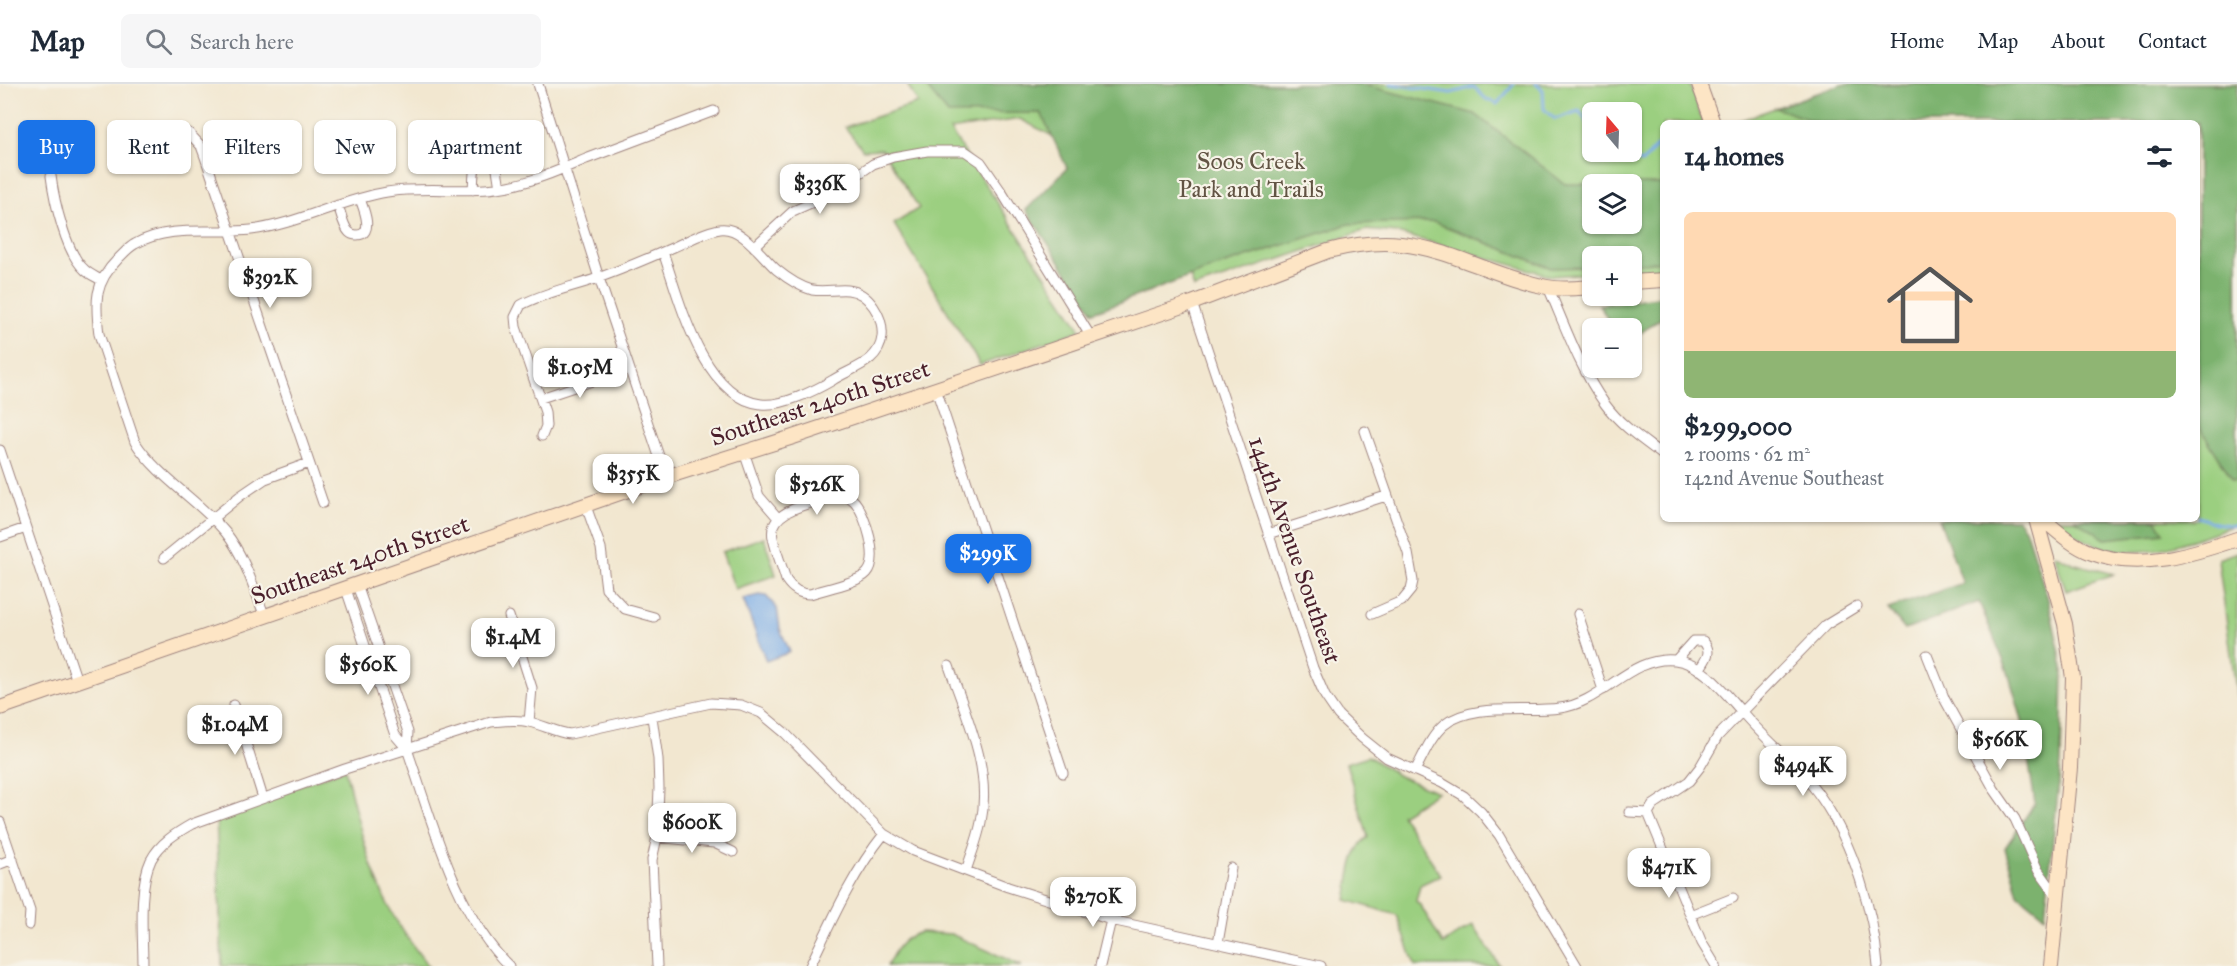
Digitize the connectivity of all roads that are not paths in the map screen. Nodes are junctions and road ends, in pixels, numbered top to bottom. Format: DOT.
graph roads {
  1 [pos="538,84"];
  2 [pos="1699,84"];
  3 [pos="714,111"];
  4 [pos="1712,120"];
  5 [pos="191,135"];
  6 [pos="563,168"];
  7 [pos="51,176"];
  8 [pos="500,187"];
  9 [pos="472,190"];
  10 [pos="360,199"];
  11 [pos="338,205"];
  12 [pos="230,232"];
  13 [pos="754,247"];
  14 [pos="663,252"];
  15 [pos="599,278"];
  16 [pos="101,280"];
  17 [pos="1660,280"];
  18 [pos="1642,281"];
  19 [pos="1548,287"];
  20 [pos="1582,287"];
  21 [pos="1192,303"];
  22 [pos="1091,337"];
  23 [pos="610,375"];
  24 [pos="936,389"];
  25 [pos="541,398"];
  26 [pos="1365,431"];
  27 [pos="542,436"];
  28 [pos="0,450"];
  29 [pos="744,452"];
  30 [pos="1660,453"];
  31 [pos="309,463"];
  32 [pos="666,477"];
  33 [pos="1386,496"];
  34 [pos="323,503"];
  35 [pos="586,506"];
  36 [pos="213,518"];
  37 [pos="778,518"];
  38 [pos="2037,522"];
  39 [pos="2046,522"];
  40 [pos="26,528"];
  41 [pos="1268,534"];
  42 [pos="0,537"];
  43 [pos="2237,539"];
  44 [pos="164,558"];
  45 [pos="352,587"];
  46 [pos="1857,606"];
  47 [pos="1372,614"];
  48 [pos="1578,614"];
  49 [pos="509,616"];
  50 [pos="654,616"];
  51 [pos="265,617"];
  52 [pos="1927,655"];
  53 [pos="1676,660"];
  54 [pos="949,666"];
  55 [pos="1699,670"];
  56 [pos="77,681"];
  57 [pos="1603,690"];
  58 [pos="234,705"];
  59 [pos="0,708"];
  60 [pos="1741,712"];
  61 [pos="652,717"];
  62 [pos="530,722"];
  63 [pos="407,749"];
  64 [pos="1415,771"];
  65 [pos="1063,773"];
  66 [pos="263,798"];
  67 [pos="1629,812"];
  68 [pos="1648,813"];
  69 [pos="0,822"];
  70 [pos="884,834"];
  71 [pos="657,837"];
  72 [pos="733,852"];
  73 [pos="13,859"];
  74 [pos="0,864"];
  75 [pos="1231,868"];
  76 [pos="966,871"];
  77 [pos="2057,896"];
  78 [pos="1733,898"];
  79 [pos="1690,915"];
  80 [pos="1111,920"];
  81 [pos="29,925"];
  82 [pos="1218,943"];
  83 [pos="143,966"];
  84 [pos="509,966"];
  85 [pos="657,966"];
  86 [pos="810,966"];
  87 [pos="1100,966"];
  88 [pos="1321,966"];
  89 [pos="1577,966"];
  90 [pos="1716,966"];
  91 [pos="1878,966"];
  92 [pos="2051,966"];
  1 -- 6 [label="street"];
  2 -- 4 [label="main road"];
  3 -- 6 [label="street"];
  5 -- 12 [label="street"];
  6 -- 8 [label="street"];
  6 -- 15 [label="street"];
  7 -- 16 [label="street"];
  8 -- 9 [label="street"];
  8 -- 9 [label="street"];
  9 -- 10 [label="street"];
  10 -- 11 [label="street"];
  10 -- 11 [label="street"];
  11 -- 12 [label="street"];
  12 -- 16 [label="street"];
  12 -- 31 [label="street"];
  13 -- 14 [label="street"];
  13 -- 14 [label="street"];
  13 -- 22 [label="street"];
  14 -- 15 [label="street"];
  15 -- 25 [label="street"];
  15 -- 32 [label="street"];
  16 -- 36 [label="street"];
  17 -- 18 [label="main road"];
  19 -- 20 [label="main road, Southeast 240th Street"];
  19 -- 21 [label="main road, Southeast 240th Street"];
  19 -- 30 [label="street"];
  21 -- 22 [label="main road, Southeast 240th Street"];
  21 -- 41 [label="street, 144th Avenue Southeast"];
  22 -- 24 [label="main road, Southeast 240th Street"];
  23 -- 25 [label="street"];
  24 -- 29 [label="main road, Southeast 240th Street"];
  24 -- 65 [label="street"];
  25 -- 27 [label="street"];
  26 -- 33 [label="street"];
  28 -- 40 [label="street"];
  29 -- 32 [label="main road, Southeast 240th Street"];
  29 -- 37 [label="street"];
  31 -- 34 [label="street"];
  31 -- 36 [label="street"];
  32 -- 35 [label="main road, Southeast 240th Street"];
  33 -- 41 [label="street"];
  33 -- 47 [label="street"];
  35 -- 45 [label="main road, Southeast 240th Street"];
  35 -- 50 [label="street"];
  36 -- 44 [label="street"];
  36 -- 51 [label="street"];
  37 -- 37 [label="street"];
  38 -- 77 [label="main road"];
  39 -- 43 [label="main road"];
  40 -- 42 [label="street"];
  40 -- 56 [label="street"];
  41 -- 64 [label="street, 144th Avenue Southeast"];
  45 -- 51 [label="main road, Southeast 240th Street"];
  45 -- 63 [label="street"];
  46 -- 60 [label="street"];
  48 -- 57 [label="street"];
  49 -- 62 [label="street"];
  51 -- 56 [label="main road, Southeast 240th Street"];
  52 -- 77 [label="street"];
  53 -- 55 [label="street"];
  53 -- 55 [label="street"];
  53 -- 57 [label="street"];
  54 -- 76 [label="street"];
  55 -- 60 [label="street"];
  56 -- 59 [label="main road, Southeast 240th Street"];
  57 -- 64 [label="street"];
  58 -- 66 [label="street"];
  60 -- 68 [label="street"];
  60 -- 91 [label="street"];
  61 -- 62 [label="street"];
  61 -- 70 [label="street"];
  61 -- 71 [label="street"];
  62 -- 63 [label="street"];
  63 -- 66 [label="street"];
  63 -- 84 [label="street"];
  64 -- 89 [label="street, 144th Avenue Southeast"];
  66 -- 83 [label="street"];
  67 -- 68 [label="street"];
  68 -- 79 [label="street"];
  69 -- 73 [label="street"];
  70 -- 76 [label="street"];
  70 -- 86 [label="street"];
  71 -- 72 [label="street"];
  71 -- 85 [label="street"];
  73 -- 74 [label="street"];
  73 -- 81 [label="street"];
  75 -- 82 [label="street"];
  76 -- 80 [label="street"];
  77 -- 92 [label="main road"];
  78 -- 79 [label="street"];
  79 -- 90 [label="street"];
  80 -- 82 [label="street"];
  80 -- 87 [label="street"];
  82 -- 88 [label="street"];
}
